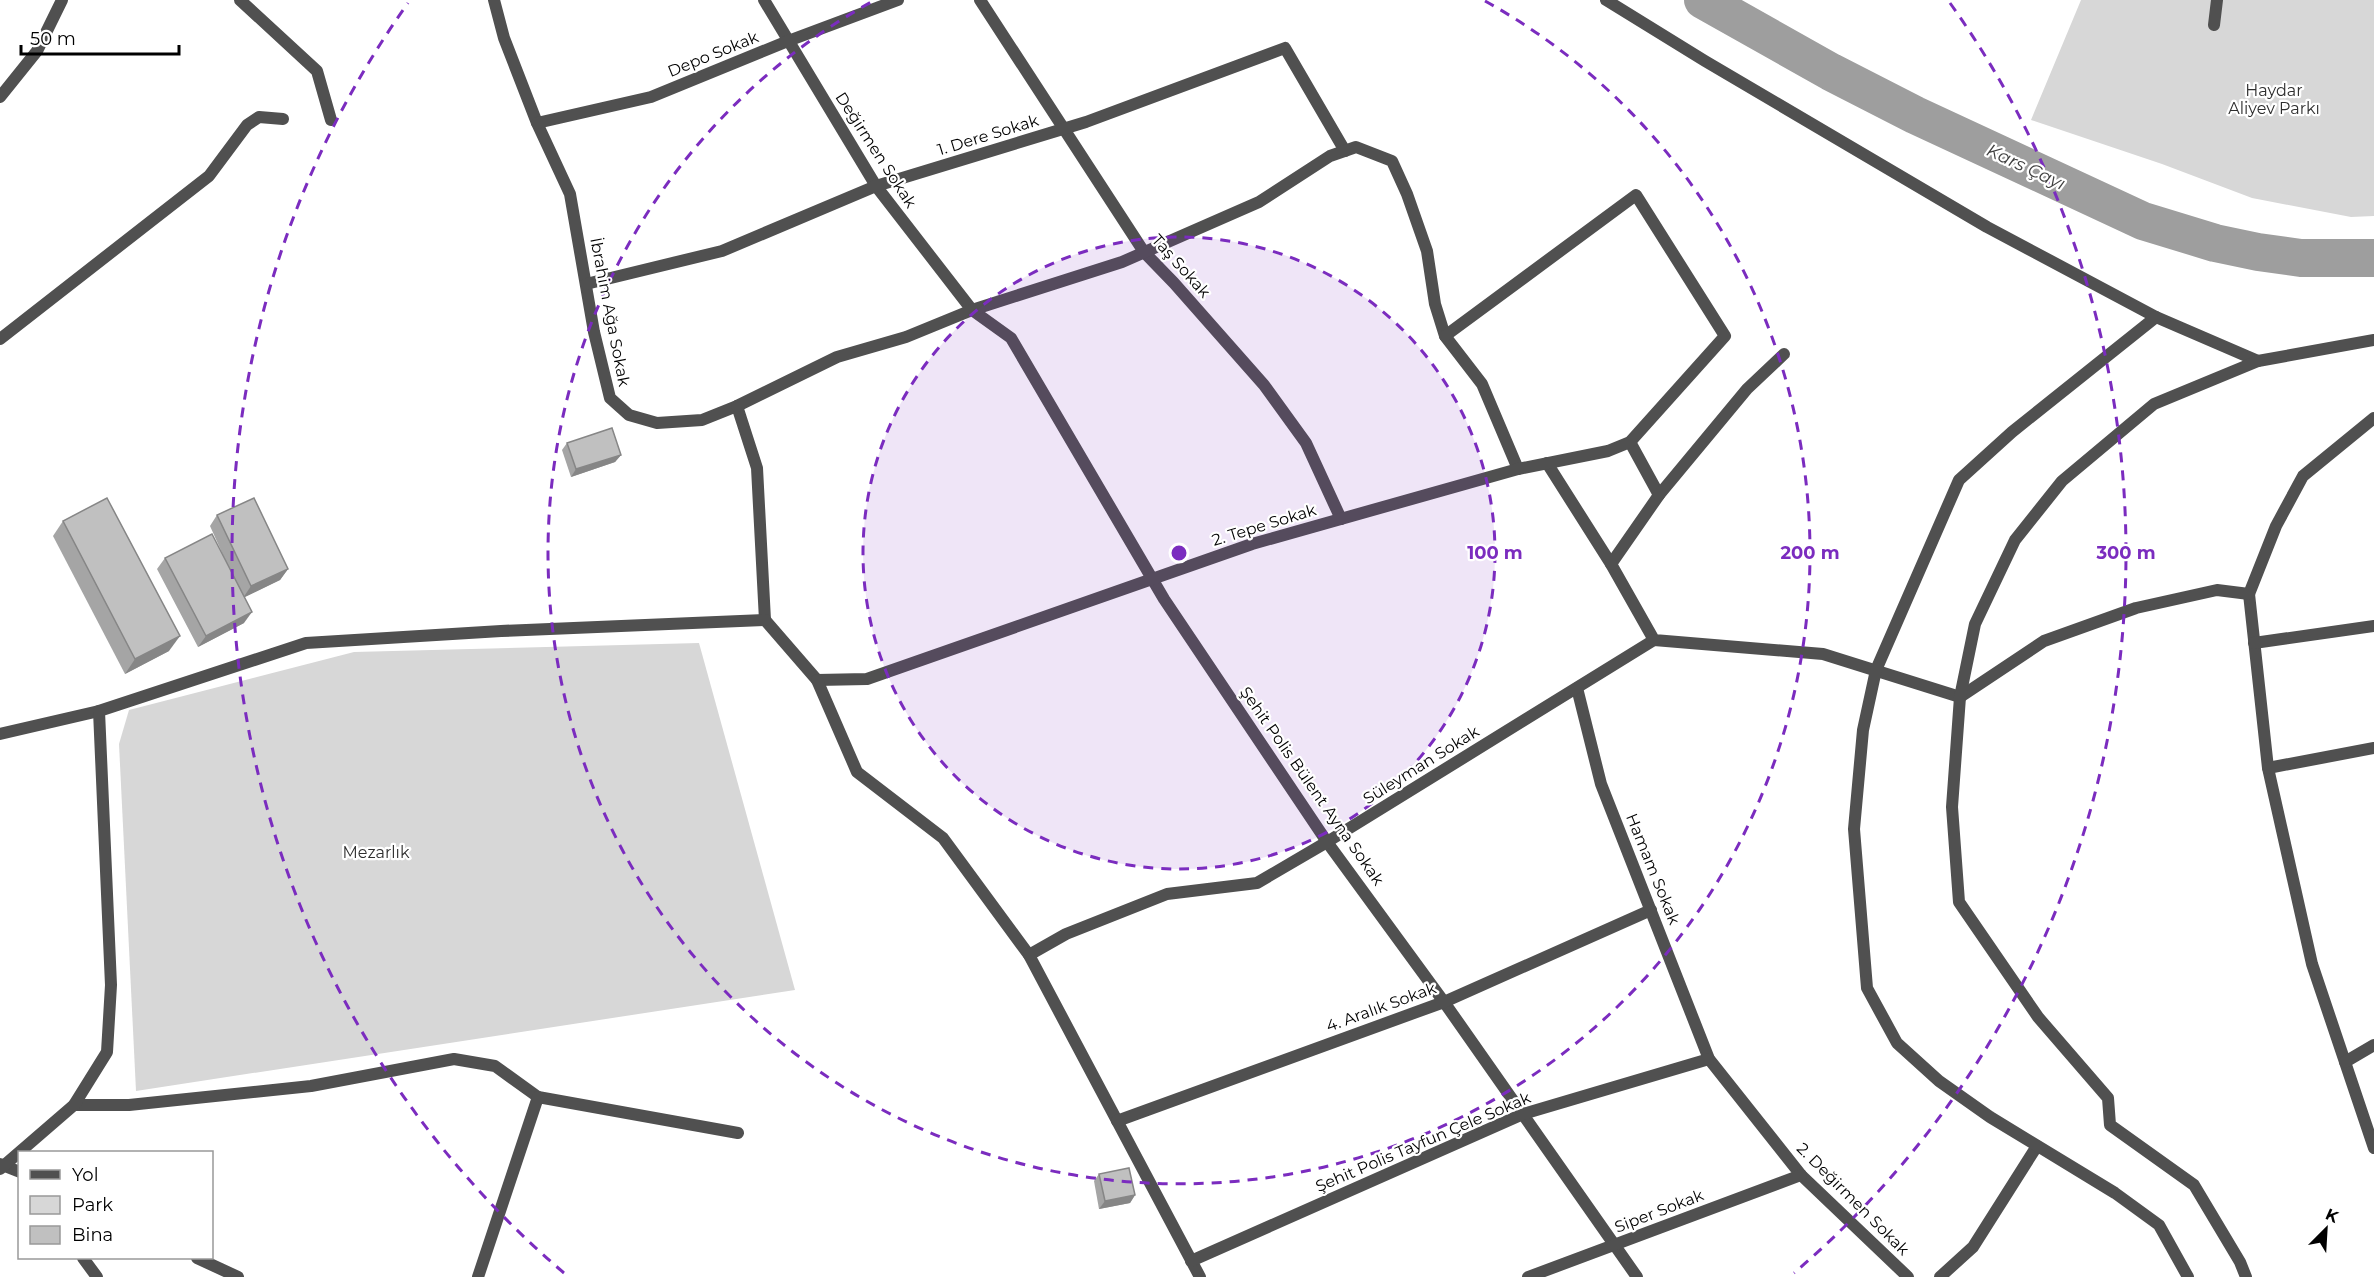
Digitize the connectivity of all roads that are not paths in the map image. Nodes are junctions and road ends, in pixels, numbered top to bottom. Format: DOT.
graph roads {
  1 [pos="62,0"];
  2 [pos="240,0"];
  3 [pos="494,0"];
  4 [pos="764,0"];
  5 [pos="898,0"];
  6 [pos="980,0"];
  7 [pos="1606,0"];
  8 [pos="2217,0"];
  9 [pos="2214,25"];
  10 [pos="788,41"];
  11 [pos="0,97"];
  12 [pos="283,119"];
  13 [pos="331,120"];
  14 [pos="537,123"];
  15 [pos="1064,129"];
  16 [pos="1345,151"];
  17 [pos="876,186"];
  18 [pos="1144,252"];
  19 [pos="586,284"];
  20 [pos="972,310"];
  21 [pos="2156,317"];
  22 [pos="1445,336"];
  23 [pos="0,339"];
  24 [pos="2374,340"];
  25 [pos="1784,354"];
  26 [pos="2258,361"];
  27 [pos="737,406"];
  28 [pos="2374,418"];
  29 [pos="1630,442"];
  30 [pos="1546,463"];
  31 [pos="1518,469"];
  32 [pos="1659,495"];
  33 [pos="1341,519"];
  34 [pos="1611,564"];
  35 [pos="1153,579"];
  36 [pos="2249,594"];
  37 [pos="765,620"];
  38 [pos="2374,626"];
  39 [pos="1654,640"];
  40 [pos="2254,644"];
  41 [pos="1876,670"];
  42 [pos="817,680"];
  43 [pos="1577,688"];
  44 [pos="1960,697"];
  45 [pos="99,711"];
  46 [pos="0,734"];
  47 [pos="2374,748"];
  48 [pos="2268,768"];
  49 [pos="1327,842"];
  50 [pos="1651,910"];
  51 [pos="1029,955"];
  52 [pos="1444,1002"];
  53 [pos="2374,1045"];
  54 [pos="1709,1059"];
  55 [pos="2345,1062"];
  56 [pos="538,1097"];
  57 [pos="74,1105"];
  58 [pos="1523,1114"];
  59 [pos="1117,1121"];
  60 [pos="738,1133"];
  61 [pos="2037,1146"];
  62 [pos="2374,1149"];
  63 [pos="19,1151"];
  64 [pos="18,1152"];
  65 [pos="1,1166"];
  66 [pos="18,1171"];
  67 [pos="1801,1175"];
  68 [pos="1614,1245"];
  69 [pos="84,1259"];
  70 [pos="201,1259"];
  71 [pos="1191,1261"];
  72 [pos="97,1277"];
  73 [pos="238,1277"];
  74 [pos="478,1277"];
  75 [pos="1200,1277"];
  76 [pos="1528,1277"];
  77 [pos="1637,1277"];
  78 [pos="1908,1277"];
  79 [pos="1940,1277"];
  80 [pos="2188,1277"];
  81 [pos="2246,1277"];
  1 -- 11 [label="street"];
  2 -- 13 [label="street"];
  3 -- 14 [label="street, İbrahim Ağa Sokak"];
  4 -- 10 [label="street, Değirmen Sokak"];
  5 -- 10 [label="street, Depo Sokak"];
  6 -- 15 [label="street, Taş Sokak"];
  7 -- 21 [label="street"];
  8 -- 9 [label="street"];
  10 -- 14 [label="street, Depo Sokak"];
  10 -- 17 [label="street, Değirmen Sokak"];
  12 -- 23 [label="street"];
  14 -- 19 [label="street, İbrahim Ağa Sokak"];
  15 -- 16 [label="street, 1. Dere Sokak"];
  15 -- 17 [label="street, 1. Dere Sokak"];
  15 -- 18 [label="street, Taş Sokak"];
  16 -- 18 [label="street, İbrahim Ağa Sokak"];
  16 -- 22 [label="street"];
  17 -- 19 [label="street, 1. Dere Sokak"];
  17 -- 20 [label="street, Değirmen Sokak"];
  18 -- 20 [label="street, İbrahim Ağa Sokak"];
  18 -- 33 [label="street, Taş Sokak"];
  19 -- 27 [label="street, İbrahim Ağa Sokak"];
  20 -- 27 [label="street, İbrahim Ağa Sokak"];
  20 -- 35 [label="street, Şehit Polis Bülent Ayna Sokak"];
  21 -- 26 [label="street"];
  21 -- 41 [label="street"];
  22 -- 29 [label="street"];
  22 -- 31 [label="street"];
  24 -- 26 [label="street"];
  25 -- 32 [label="street"];
  26 -- 44 [label="street"];
  27 -- 37 [label="street"];
  28 -- 36 [label="street"];
  29 -- 30 [label="street, 2. Tepe Sokak"];
  29 -- 32 [label="street"];
  30 -- 31 [label="street, 2. Tepe Sokak"];
  30 -- 34 [label="street"];
  31 -- 33 [label="street, 2. Tepe Sokak"];
  32 -- 34 [label="street"];
  33 -- 35 [label="street, 2. Tepe Sokak"];
  34 -- 39 [label="street"];
  35 -- 42 [label="street, 2. Tepe Sokak"];
  35 -- 49 [label="street, Şehit Polis Bülent Ayna Sokak"];
  36 -- 40 [label="street"];
  36 -- 44 [label="street"];
  37 -- 42 [label="street"];
  37 -- 45 [label="street"];
  38 -- 40 [label="street"];
  39 -- 41 [label="street"];
  39 -- 43 [label="street, Süleyman Sokak"];
  40 -- 48 [label="street"];
  41 -- 44 [label="street"];
  41 -- 61 [label="street"];
  42 -- 51 [label="street"];
  43 -- 49 [label="street, Süleyman Sokak"];
  43 -- 50 [label="street, Hamam Sokak"];
  44 -- 81 [label="street"];
  45 -- 46 [label="street"];
  45 -- 57 [label="street"];
  47 -- 48 [label="street"];
  48 -- 55 [label="street"];
  49 -- 51 [label="street, Süleyman Sokak"];
  49 -- 52 [label="street, Şehit Polis Bülent Ayna Sokak"];
  50 -- 52 [label="street, 4. Aralık Sokak"];
  50 -- 54 [label="street, Hamam Sokak"];
  51 -- 59 [label="street"];
  52 -- 58 [label="street, Şehit Polis Bülent Ayna Sokak"];
  52 -- 59 [label="street, 4. Aralık Sokak"];
  53 -- 55 [label="street"];
  54 -- 58 [label="street, Şehit Polis Tayfun Çele Sokak"];
  54 -- 67 [label="street, 2. Değirmen Sokak"];
  55 -- 62 [label="street"];
  56 -- 57 [label="street"];
  56 -- 60 [label="street"];
  56 -- 74 [label="street"];
  57 -- 63 [label="street"];
  58 -- 68 [label="street, Şehit Polis Bülent Ayna Sokak"];
  58 -- 71 [label="street, Şehit Polis Tayfun Çele Sokak"];
  59 -- 71 [label="street"];
  61 -- 79 [label="street"];
  61 -- 80 [label="street"];
  64 -- 65 [label="street"];
  65 -- 66 [label="street"];
  67 -- 68 [label="street, Siper Sokak"];
  67 -- 78 [label="street, 2. Değirmen Sokak"];
  68 -- 76 [label="street, Siper Sokak"];
  68 -- 77 [label="street, Şehit Polis Bülent Ayna Sokak"];
  69 -- 72 [label="street"];
  70 -- 73 [label="street"];
  71 -- 75 [label="street"];
}
